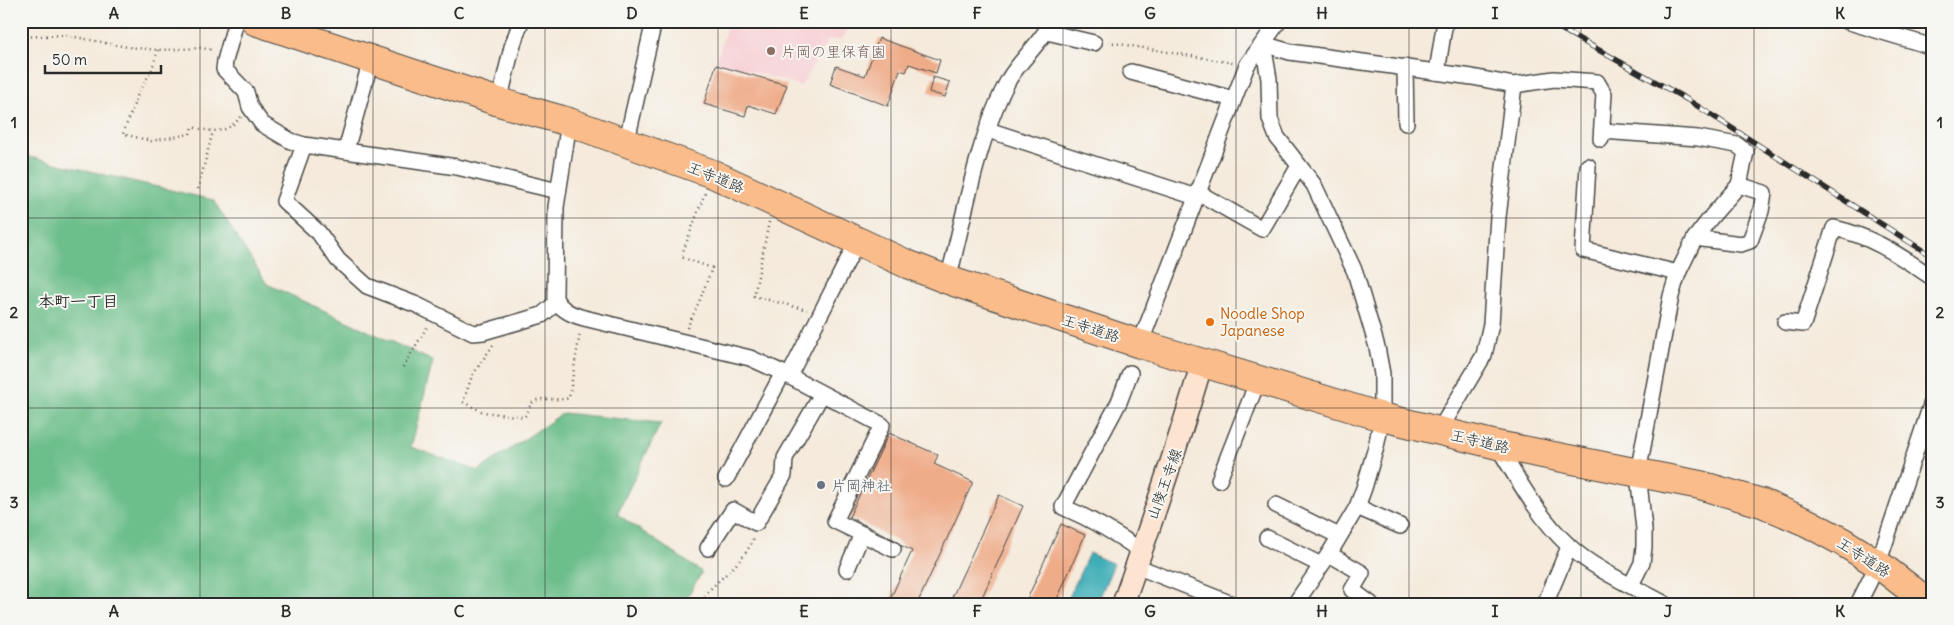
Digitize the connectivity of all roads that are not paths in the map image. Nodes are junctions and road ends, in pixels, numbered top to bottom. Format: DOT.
graph roads {
  1 [pos="236,21"];
  2 [pos="255,21"];
  3 [pos="521,21"];
  4 [pos="654,21"];
  5 [pos="1280,21"];
  6 [pos="1445,21"];
  7 [pos="1846,21"];
  8 [pos="1050,26"];
  9 [pos="1094,43"];
  10 [pos="1263,44"];
  11 [pos="1933,47"];
  12 [pos="371,60"];
  13 [pos="1405,67"];
  14 [pos="1131,72"];
  15 [pos="1437,72"];
  16 [pos="1514,85"];
  17 [pos="1233,99"];
  18 [pos="499,102"];
  19 [pos="569,122"];
  20 [pos="1406,123"];
  21 [pos="988,130"];
  22 [pos="626,144"];
  23 [pos="304,145"];
  24 [pos="346,150"];
  25 [pos="1299,166"];
  26 [pos="1588,166"];
  27 [pos="1739,185"];
  28 [pos="558,191"];
  29 [pos="1197,195"];
  30 [pos="1695,238"];
  31 [pos="857,242"];
  32 [pos="1678,273"];
  33 [pos="1933,278"];
  34 [pos="948,280"];
  35 [pos="557,302"];
  36 [pos="1785,322"];
  37 [pos="1140,344"];
  38 [pos="1202,363"];
  39 [pos="1130,373"];
  40 [pos="786,375"];
  41 [pos="1258,380"];
  42 [pos="822,394"];
  43 [pos="1932,405"];
  44 [pos="1382,417"];
  45 [pos="1440,431"];
  46 [pos="1497,445"];
  47 [pos="1638,473"];
  48 [pos="726,480"];
  49 [pos="1219,480"];
  50 [pos="1276,505"];
  51 [pos="1356,507"];
  52 [pos="1400,526"];
  53 [pos="862,534"];
  54 [pos="1339,536"];
  55 [pos="1267,538"];
  56 [pos="1570,547"];
  57 [pos="708,548"];
  58 [pos="893,549"];
  59 [pos="1138,559"];
  60 [pos="1325,559"];
  61 [pos="1878,564"];
  62 [pos="847,569"];
  63 [pos="1631,585"];
  64 [pos="1123,604"];
  65 [pos="1232,604"];
  66 [pos="1295,604"];
  67 [pos="1371,604"];
  68 [pos="1545,604"];
  69 [pos="1665,604"];
  70 [pos="1858,604"];
  71 [pos="1930,604"];
  1 -- 23 [label="street"];
  2 -- 12 [label="highway, 王寺道路"];
  3 -- 18 [label="street"];
  4 -- 22 [label="street"];
  5 -- 10 [label="street"];
  6 -- 15 [label="street"];
  7 -- 11 [label="street"];
  8 -- 9 [label="street"];
  8 -- 21 [label="street"];
  10 -- 13 [label="street"];
  10 -- 17 [label="street"];
  10 -- 25 [label="street"];
  12 -- 18 [label="highway, 王寺道路"];
  12 -- 24 [label="street"];
  13 -- 15 [label="street"];
  13 -- 20 [label="street"];
  14 -- 17 [label="street"];
  15 -- 16 [label="street"];
  16 -- 27 [label="street"];
  16 -- 45 [label="street"];
  17 -- 29 [label="street"];
  18 -- 19 [label="highway, 王寺道路"];
  19 -- 22 [label="highway, 王寺道路"];
  19 -- 28 [label="street"];
  21 -- 29 [label="street"];
  21 -- 34 [label="street"];
  22 -- 31 [label="highway, 王寺道路"];
  23 -- 24 [label="street"];
  23 -- 35 [label="street"];
  24 -- 28 [label="street"];
  25 -- 29 [label="street"];
  25 -- 44 [label="street"];
  26 -- 32 [label="street"];
  27 -- 30 [label="street"];
  27 -- 30 [label="street"];
  28 -- 35 [label="street"];
  29 -- 37 [label="street"];
  30 -- 32 [label="street"];
  31 -- 34 [label="highway, 王寺道路"];
  31 -- 40 [label="street"];
  32 -- 47 [label="street"];
  33 -- 36 [label="street"];
  34 -- 37 [label="highway, 王寺道路"];
  35 -- 40 [label="street"];
  37 -- 38 [label="highway, 王寺道路"];
  38 -- 41 [label="highway, 王寺道路"];
  38 -- 59 [label="main road, 山陵王寺線"];
  39 -- 59 [label="street"];
  40 -- 42 [label="street"];
  40 -- 48 [label="street"];
  41 -- 44 [label="highway, 王寺道路"];
  41 -- 49 [label="street"];
  42 -- 53 [label="street"];
  42 -- 57 [label="street"];
  43 -- 61 [label="street"];
  44 -- 45 [label="highway, 王寺道路"];
  44 -- 51 [label="street"];
  45 -- 46 [label="highway, 王寺道路"];
  46 -- 47 [label="highway, 王寺道路"];
  46 -- 56 [label="street"];
  47 -- 61 [label="highway, 王寺道路"];
  47 -- 63 [label="street"];
  50 -- 54 [label="street"];
  51 -- 52 [label="street"];
  51 -- 54 [label="street"];
  53 -- 58 [label="street"];
  53 -- 62 [label="street"];
  54 -- 60 [label="street"];
  55 -- 60 [label="street"];
  56 -- 63 [label="street"];
  56 -- 68 [label="street"];
  59 -- 64 [label="main road, 山陵王寺線"];
  59 -- 65 [label="street"];
  60 -- 66 [label="street"];
  60 -- 67 [label="street"];
  61 -- 70 [label="street"];
  61 -- 71 [label="highway, 王寺道路"];
  63 -- 69 [label="street"];
}
